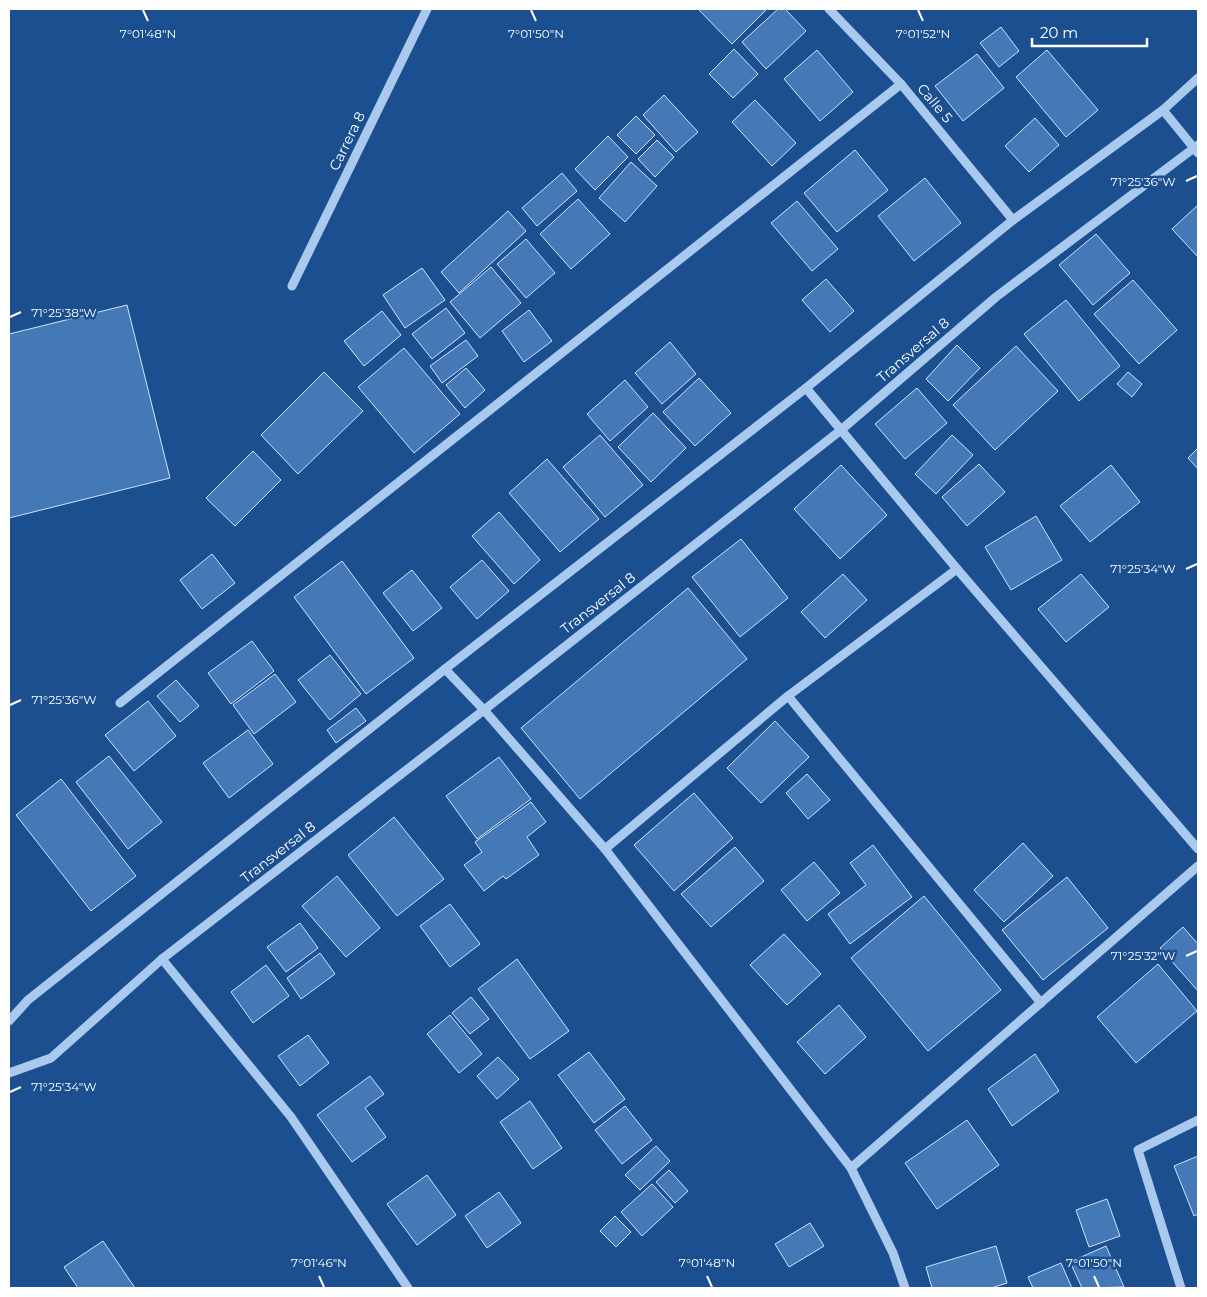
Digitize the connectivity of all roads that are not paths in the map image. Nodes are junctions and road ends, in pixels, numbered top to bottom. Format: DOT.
graph roads {
  1 [pos="427,9"];
  2 [pos="829,9"];
  3 [pos="1198,78"];
  4 [pos="901,84"];
  5 [pos="1163,110"];
  6 [pos="1197,149"];
  7 [pos="1013,220"];
  8 [pos="292,286"];
  9 [pos="806,388"];
  10 [pos="841,430"];
  11 [pos="957,569"];
  12 [pos="445,669"];
  13 [pos="788,696"];
  14 [pos="120,704"];
  15 [pos="484,710"];
  16 [pos="605,849"];
  17 [pos="1198,849"];
  18 [pos="1198,866"];
  19 [pos="162,959"];
  20 [pos="1041,1003"];
  21 [pos="9,1021"];
  22 [pos="9,1073"];
  23 [pos="1198,1120"];
  24 [pos="851,1168"];
  25 [pos="408,1288"];
  26 [pos="905,1288"];
  27 [pos="1181,1288"];
  1 -- 8 [label="street, Carrera 8"];
  2 -- 4 [label="street, Calle 5"];
  3 -- 5 [label="street"];
  4 -- 7 [label="street, Calle 5"];
  4 -- 14 [label="street"];
  5 -- 6 [label="street"];
  5 -- 7 [label="street"];
  6 -- 10 [label="street, Transversal 8"];
  7 -- 9 [label="street"];
  9 -- 10 [label="street"];
  9 -- 12 [label="street"];
  10 -- 11 [label="street"];
  10 -- 15 [label="street, Transversal 8"];
  11 -- 13 [label="street"];
  11 -- 17 [label="street"];
  12 -- 15 [label="street"];
  12 -- 21 [label="street"];
  13 -- 16 [label="street"];
  13 -- 20 [label="street"];
  15 -- 16 [label="street"];
  15 -- 19 [label="street, Transversal 8"];
  16 -- 24 [label="street"];
  18 -- 20 [label="street"];
  19 -- 22 [label="street, Transversal 8"];
  19 -- 25 [label="street"];
  20 -- 24 [label="street"];
  23 -- 27 [label="street"];
  24 -- 26 [label="street"];
}
